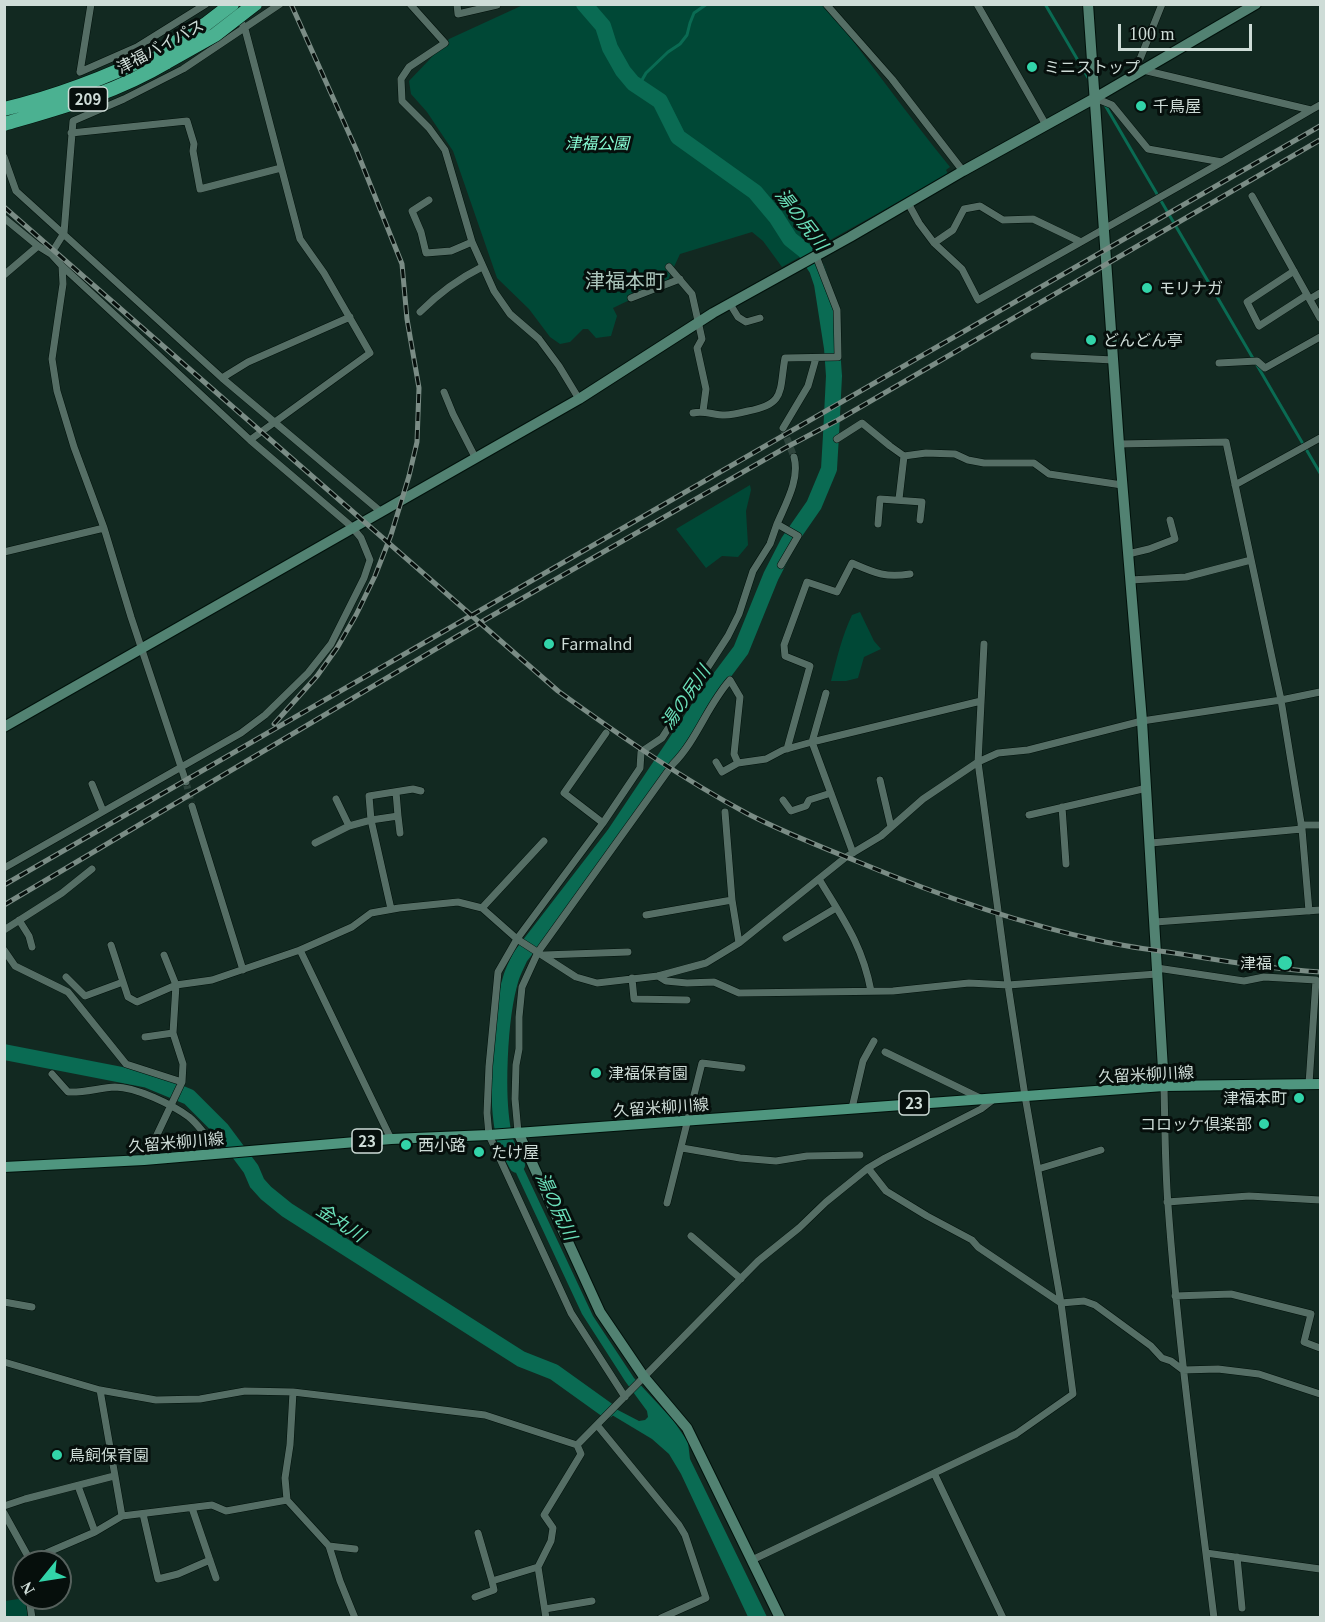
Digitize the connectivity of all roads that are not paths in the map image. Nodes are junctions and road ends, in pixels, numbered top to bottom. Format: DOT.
graph roads {
  1 [pos="91,4"];
  2 [pos="206,4"];
  3 [pos="231,4"];
  4 [pos="255,4"];
  5 [pos="280,4"];
  6 [pos="410,4"];
  7 [pos="457,4"];
  8 [pos="977,4"];
  9 [pos="1088,4"];
  10 [pos="1162,4"];
  11 [pos="1256,4"];
  12 [pos="496,5"];
  13 [pos="828,5"];
  14 [pos="245,29"];
  15 [pos="164,57"];
  16 [pos="1138,72"];
  17 [pos="1095,98"];
  18 [pos="1320,105"];
  19 [pos="4,109"];
  20 [pos="1311,110"];
  21 [pos="4,124"];
  22 [pos="1046,125"];
  23 [pos="71,133"];
  24 [pos="4,158"];
  25 [pos="1222,162"];
  26 [pos="281,168"];
  27 [pos="963,171"];
  28 [pos="1252,196"];
  29 [pos="429,200"];
  30 [pos="908,203"];
  31 [pos="4,218"];
  32 [pos="1105,229"];
  33 [pos="64,233"];
  34 [pos="472,242"];
  35 [pos="1081,242"];
  36 [pos="934,243"];
  37 [pos="38,246"];
  38 [pos="51,254"];
  39 [pos="816,256"];
  40 [pos="62,266"];
  41 [pos="482,267"];
  42 [pos="669,267"];
  43 [pos="1294,271"];
  44 [pos="4,275"];
  45 [pos="680,279"];
  46 [pos="1320,292"];
  47 [pos="1308,297"];
  48 [pos="631,298"];
  49 [pos="730,304"];
  50 [pos="420,312"];
  51 [pos="350,317"];
  52 [pos="760,318"];
  53 [pos="1320,318"];
  54 [pos="698,323"];
  55 [pos="1320,337"];
  56 [pos="1034,356"];
  57 [pos="816,358"];
  58 [pos="1113,360"];
  59 [pos="1219,363"];
  60 [pos="222,378"];
  61 [pos="444,392"];
  62 [pos="579,399"];
  63 [pos="703,411"];
  64 [pos="693,413"];
  65 [pos="275,422"];
  66 [pos="783,428"];
  67 [pos="837,438"];
  68 [pos="1320,438"];
  69 [pos="250,440"];
  70 [pos="1119,444"];
  71 [pos="904,456"];
  72 [pos="475,457"];
  73 [pos="794,457"];
  74 [pos="1122,484"];
  75 [pos="1234,485"];
  76 [pos="899,499"];
  77 [pos="380,512"];
  78 [pos="920,520"];
  79 [pos="1170,520"];
  80 [pos="777,524"];
  81 [pos="878,524"];
  82 [pos="352,527"];
  83 [pos="104,528"];
  84 [pos="4,552"];
  85 [pos="1128,554"];
  86 [pos="1251,560"];
  87 [pos="781,565"];
  88 [pos="910,574"];
  89 [pos="1130,580"];
  90 [pos="984,644"];
  91 [pos="141,648"];
  92 [pos="1320,692"];
  93 [pos="826,693"];
  94 [pos="1281,700"];
  95 [pos="981,701"];
  96 [pos="1142,721"];
  97 [pos="4,727"];
  98 [pos="606,733"];
  99 [pos="812,742"];
  100 [pos="787,749"];
  101 [pos="716,762"];
  102 [pos="978,762"];
  103 [pos="738,764"];
  104 [pos="182,765"];
  105 [pos="880,780"];
  106 [pos="186,782"];
  107 [pos="92,784"];
  108 [pos="1147,788"];
  109 [pos="421,791"];
  110 [pos="396,792"];
  111 [pos="831,793"];
  112 [pos="336,799"];
  113 [pos="783,800"];
  114 [pos="192,806"];
  115 [pos="1062,807"];
  116 [pos="103,811"];
  117 [pos="725,812"];
  118 [pos="1029,815"];
  119 [pos="398,816"];
  120 [pos="371,820"];
  121 [pos="603,823"];
  122 [pos="1320,825"];
  123 [pos="349,826"];
  124 [pos="891,827"];
  125 [pos="1301,827"];
  126 [pos="400,833"];
  127 [pos="544,841"];
  128 [pos="315,843"];
  129 [pos="1150,843"];
  130 [pos="853,853"];
  131 [pos="1066,864"];
  132 [pos="4,868"];
  133 [pos="92,868"];
  134 [pos="819,879"];
  135 [pos="732,900"];
  136 [pos="482,908"];
  137 [pos="836,908"];
  138 [pos="391,909"];
  139 [pos="1320,909"];
  140 [pos="1308,911"];
  141 [pos="646,915"];
  142 [pos="19,920"];
  143 [pos="1155,922"];
  144 [pos="4,930"];
  145 [pos="786,938"];
  146 [pos="517,939"];
  147 [pos="739,944"];
  148 [pos="111,945"];
  149 [pos="32,947"];
  150 [pos="4,950"];
  151 [pos="300,950"];
  152 [pos="628,952"];
  153 [pos="541,953"];
  154 [pos="164,955"];
  155 [pos="243,970"];
  156 [pos="1157,971"];
  157 [pos="658,976"];
  158 [pos="66,977"];
  159 [pos="632,978"];
  160 [pos="1318,980"];
  161 [pos="123,982"];
  162 [pos="176,985"];
  163 [pos="1008,985"];
  164 [pos="871,991"];
  165 [pos="687,1000"];
  166 [pos="173,1033"];
  167 [pos="145,1037"];
  168 [pos="874,1041"];
  169 [pos="885,1052"];
  170 [pos="742,1068"];
  171 [pos="52,1074"];
  172 [pos="182,1082"];
  173 [pos="1315,1084"];
  174 [pos="1164,1086"];
  175 [pos="1024,1096"];
  176 [pos="997,1097"];
  177 [pos="980,1098"];
  178 [pos="171,1106"];
  179 [pos="852,1108"];
  180 [pos="686,1120"];
  181 [pos="513,1132"];
  182 [pos="490,1135"];
  183 [pos="391,1139"];
  184 [pos="682,1148"];
  185 [pos="1101,1150"];
  186 [pos="218,1154"];
  187 [pos="860,1155"];
  188 [pos="144,1160"];
  189 [pos="4,1167"];
  190 [pos="868,1168"];
  191 [pos="1038,1169"];
  192 [pos="1320,1200"];
  193 [pos="1167,1202"];
  194 [pos="666,1203"];
  195 [pos="691,1236"];
  196 [pos="741,1279"];
  197 [pos="1175,1296"];
  198 [pos="4,1302"];
  199 [pos="1061,1303"];
  200 [pos="32,1306"];
  201 [pos="1320,1348"];
  202 [pos="4,1362"];
  203 [pos="1183,1370"];
  204 [pos="641,1380"];
  205 [pos="100,1390"];
  206 [pos="293,1392"];
  207 [pos="627,1394"];
  208 [pos="1320,1394"];
  209 [pos="597,1425"];
  210 [pos="577,1446"];
  211 [pos="934,1473"];
  212 [pos="114,1476"];
  213 [pos="78,1485"];
  214 [pos="287,1500"];
  215 [pos="4,1506"];
  216 [pos="192,1508"];
  217 [pos="4,1513"];
  218 [pos="143,1514"];
  219 [pos="122,1516"];
  220 [pos="94,1532"];
  221 [pos="478,1533"];
  222 [pos="328,1546"];
  223 [pos="355,1549"];
  224 [pos="23,1550"];
  225 [pos="54,1550"];
  226 [pos="1206,1553"];
  227 [pos="1237,1557"];
  228 [pos="210,1560"];
  229 [pos="752,1560"];
  230 [pos="538,1567"];
  231 [pos="1320,1569"];
  232 [pos="216,1578"];
  233 [pos="492,1581"];
  234 [pos="475,1597"];
  235 [pos="592,1601"];
  236 [pos="1242,1608"];
  237 [pos="545,1609"];
  238 [pos="355,1617"];
  239 [pos="546,1617"];
  240 [pos="661,1617"];
  241 [pos="780,1617"];
  242 [pos="1003,1617"];
  243 [pos="1214,1617"];
  1 -- 2 [label="street"];
  3 -- 14 [label="street"];
  3 -- 15 [label="highway, 津福バイパス / 209, bridge"];
  4 -- 15 [label="highway, 津福バイパス / 209, bridge"];
  5 -- 14 [label="street"];
  6 -- 34 [label="street"];
  7 -- 12 [label="street"];
  8 -- 22 [label="street"];
  9 -- 17 [label="street"];
  10 -- 16 [label="street"];
  11 -- 16 [label="street"];
  13 -- 27 [label="street"];
  14 -- 23 [label="street"];
  14 -- 26 [label="street"];
  15 -- 19 [label="highway, 津福バイパス / 209"];
  15 -- 21 [label="highway, 津福バイパス / 209"];
  16 -- 17 [label="street"];
  16 -- 20 [label="street"];
  17 -- 22 [label="street"];
  17 -- 25 [label="street"];
  17 -- 32 [label="street"];
  18 -- 20 [label="street"];
  20 -- 25 [label="street"];
  22 -- 27 [label="street"];
  23 -- 26 [label="street"];
  23 -- 33 [label="street"];
  24 -- 33 [label="street"];
  25 -- 32 [label="street"];
  26 -- 51 [label="street"];
  27 -- 30 [label="street"];
  28 -- 43 [label="street"];
  29 -- 34 [label="street"];
  30 -- 36 [label="street"];
  30 -- 39 [label="street"];
  31 -- 37 [label="street"];
  32 -- 35 [label="street"];
  32 -- 58 [label="street"];
  33 -- 38 [label="street"];
  33 -- 60 [label="street"];
  34 -- 41 [label="street"];
  35 -- 36 [label="street"];
  35 -- 36 [label="street"];
  37 -- 38 [label="street"];
  37 -- 44 [label="street"];
  38 -- 40 [label="street"];
  39 -- 49 [label="street"];
  39 -- 57 [label="street"];
  40 -- 69 [label="street"];
  40 -- 83 [label="street"];
  41 -- 50 [label="street"];
  41 -- 62 [label="street"];
  42 -- 45 [label="street"];
  43 -- 47 [label="street"];
  43 -- 47 [label="street"];
  45 -- 48 [label="street"];
  45 -- 54 [label="street"];
  46 -- 47 [label="street"];
  47 -- 53 [label="street"];
  49 -- 52 [label="street"];
  49 -- 54 [label="street"];
  51 -- 60 [label="street"];
  51 -- 65 [label="street"];
  54 -- 62 [label="street"];
  54 -- 63 [label="street"];
  55 -- 59 [label="street"];
  56 -- 58 [label="street"];
  57 -- 63 [label="street"];
  57 -- 66 [label="street"];
  58 -- 70 [label="street"];
  60 -- 65 [label="street"];
  61 -- 72 [label="street"];
  62 -- 72 [label="street"];
  63 -- 64 [label="street"];
  65 -- 69 [label="street"];
  65 -- 77 [label="street"];
  67 -- 71 [label="street"];
  68 -- 75 [label="street"];
  69 -- 82 [label="street"];
  70 -- 74 [label="street"];
  70 -- 75 [label="street"];
  71 -- 74 [label="street"];
  71 -- 76 [label="street"];
  72 -- 77 [label="street"];
  73 -- 80 [label="street"];
  74 -- 85 [label="street"];
  75 -- 86 [label="street"];
  76 -- 78 [label="street"];
  76 -- 81 [label="street"];
  77 -- 82 [label="street"];
  79 -- 85 [label="street"];
  80 -- 87 [label="street"];
  80 -- 121 [label="street"];
  82 -- 91 [label="street"];
  82 -- 104 [label="street"];
  83 -- 84 [label="street"];
  83 -- 91 [label="street"];
  85 -- 89 [label="street"];
  86 -- 89 [label="street"];
  86 -- 94 [label="street"];
  88 -- 100 [label="street"];
  89 -- 96 [label="street"];
  90 -- 95 [label="street"];
  91 -- 97 [label="street"];
  91 -- 104 [label="street"];
  92 -- 94 [label="street"];
  93 -- 99 [label="street"];
  94 -- 96 [label="street"];
  94 -- 125 [label="street"];
  95 -- 99 [label="street"];
  95 -- 102 [label="street"];
  96 -- 102 [label="street"];
  96 -- 108 [label="street"];
  98 -- 121 [label="street"];
  99 -- 100 [label="street"];
  99 -- 111 [label="street"];
  100 -- 103 [label="street"];
  101 -- 103 [label="street"];
  102 -- 124 [label="street"];
  102 -- 163 [label="street"];
  103 -- 153 [label="street"];
  104 -- 106 [label="street"];
  104 -- 116 [label="street"];
  105 -- 124 [label="street"];
  107 -- 116 [label="street"];
  108 -- 115 [label="street"];
  108 -- 129 [label="street"];
  109 -- 110 [label="street"];
  110 -- 119 [label="street"];
  110 -- 120 [label="street"];
  111 -- 113 [label="street"];
  111 -- 130 [label="street"];
  112 -- 123 [label="street"];
  114 -- 155 [label="street"];
  115 -- 118 [label="street"];
  115 -- 131 [label="street"];
  116 -- 132 [label="street"];
  117 -- 135 [label="street"];
  119 -- 120 [label="street"];
  119 -- 126 [label="street"];
  120 -- 123 [label="street"];
  120 -- 138 [label="street"];
  121 -- 146 [label="street"];
  122 -- 125 [label="street"];
  123 -- 128 [label="street"];
  124 -- 130 [label="street"];
  125 -- 129 [label="street"];
  125 -- 140 [label="street"];
  127 -- 136 [label="street"];
  129 -- 143 [label="street"];
  130 -- 134 [label="street"];
  133 -- 142 [label="street"];
  134 -- 137 [label="street"];
  134 -- 147 [label="street"];
  135 -- 141 [label="street"];
  135 -- 147 [label="street"];
  136 -- 138 [label="street"];
  136 -- 146 [label="street"];
  137 -- 145 [label="street"];
  137 -- 164 [label="street"];
  138 -- 151 [label="street"];
  139 -- 140 [label="street"];
  140 -- 143 [label="street"];
  142 -- 144 [label="street"];
  142 -- 149 [label="street"];
  143 -- 156 [label="street"];
  146 -- 153 [label="street"];
  146 -- 182 [label="street"];
  147 -- 157 [label="street"];
  148 -- 161 [label="street"];
  150 -- 172 [label="street"];
  151 -- 155 [label="street"];
  151 -- 183 [label="street"];
  152 -- 153 [label="street"];
  153 -- 159 [label="street"];
  153 -- 181 [label="street"];
  154 -- 162 [label="street"];
  155 -- 162 [label="street"];
  156 -- 160 [label="street"];
  156 -- 163 [label="street"];
  156 -- 174 [label="street"];
  157 -- 159 [label="street"];
  157 -- 164 [label="street"];
  158 -- 161 [label="street"];
  159 -- 165 [label="street"];
  160 -- 173 [label="street"];
  161 -- 162 [label="street"];
  162 -- 166 [label="street"];
  163 -- 164 [label="street"];
  163 -- 175 [label="street"];
  166 -- 167 [label="street"];
  166 -- 172 [label="street"];
  168 -- 179 [label="street"];
  169 -- 177 [label="street"];
  170 -- 180 [label="street"];
  171 -- 178 [label="street"];
  172 -- 178 [label="street"];
  173 -- 174 [label="main road, 久留米柳川線 / 23"];
  174 -- 175 [label="main road, 久留米柳川線 / 23"];
  174 -- 193 [label="street"];
  175 -- 176 [label="main road, 久留米柳川線 / 23"];
  175 -- 191 [label="street"];
  176 -- 177 [label="main road, 久留米柳川線 / 23"];
  176 -- 190 [label="street"];
  177 -- 179 [label="main road, 久留米柳川線 / 23"];
  178 -- 186 [label="street"];
  178 -- 188 [label="street"];
  179 -- 180 [label="main road, 久留米柳川線 / 23"];
  180 -- 181 [label="main road, 久留米柳川線 / 23"];
  180 -- 184 [label="street"];
  181 -- 182 [label="main road, 久留米柳川線 / 23"];
  181 -- 204 [label="street"];
  182 -- 183 [label="main road, 久留米柳川線 / 23"];
  182 -- 207 [label="street"];
  183 -- 186 [label="main road, 久留米柳川線 / 23"];
  184 -- 187 [label="street"];
  184 -- 194 [label="street"];
  185 -- 191 [label="street"];
  186 -- 188 [label="main road, 久留米柳川線 / 23"];
  188 -- 189 [label="main road, 久留米柳川線 / 23"];
  190 -- 196 [label="street"];
  190 -- 199 [label="street"];
  191 -- 199 [label="street"];
  192 -- 193 [label="street"];
  193 -- 197 [label="street"];
  195 -- 196 [label="street"];
  196 -- 204 [label="street"];
  197 -- 201 [label="street"];
  197 -- 203 [label="street"];
  198 -- 200 [label="street"];
  199 -- 203 [label="street"];
  199 -- 211 [label="street"];
  202 -- 205 [label="street"];
  203 -- 208 [label="street"];
  203 -- 226 [label="street"];
  204 -- 207 [label="street"];
  204 -- 229 [label="street"];
  205 -- 206 [label="street"];
  205 -- 212 [label="street"];
  206 -- 210 [label="street"];
  206 -- 214 [label="street"];
  207 -- 209 [label="street"];
  209 -- 210 [label="street"];
  209 -- 240 [label="street"];
  210 -- 230 [label="street"];
  211 -- 229 [label="street"];
  211 -- 242 [label="street"];
  212 -- 213 [label="street"];
  212 -- 219 [label="street"];
  213 -- 215 [label="street"];
  213 -- 220 [label="street"];
  214 -- 216 [label="street"];
  214 -- 222 [label="street"];
  216 -- 218 [label="street"];
  216 -- 228 [label="street"];
  217 -- 224 [label="street"];
  218 -- 219 [label="street"];
  218 -- 228 [label="street"];
  219 -- 220 [label="street"];
  220 -- 225 [label="street"];
  221 -- 233 [label="street"];
  222 -- 223 [label="street"];
  222 -- 238 [label="street"];
  226 -- 227 [label="street"];
  226 -- 243 [label="street"];
  227 -- 231 [label="street"];
  227 -- 236 [label="street"];
  228 -- 232 [label="street"];
  229 -- 241 [label="street"];
  230 -- 233 [label="street"];
  230 -- 237 [label="street"];
  233 -- 234 [label="street"];
  235 -- 237 [label="street"];
  237 -- 239 [label="street"];
}
